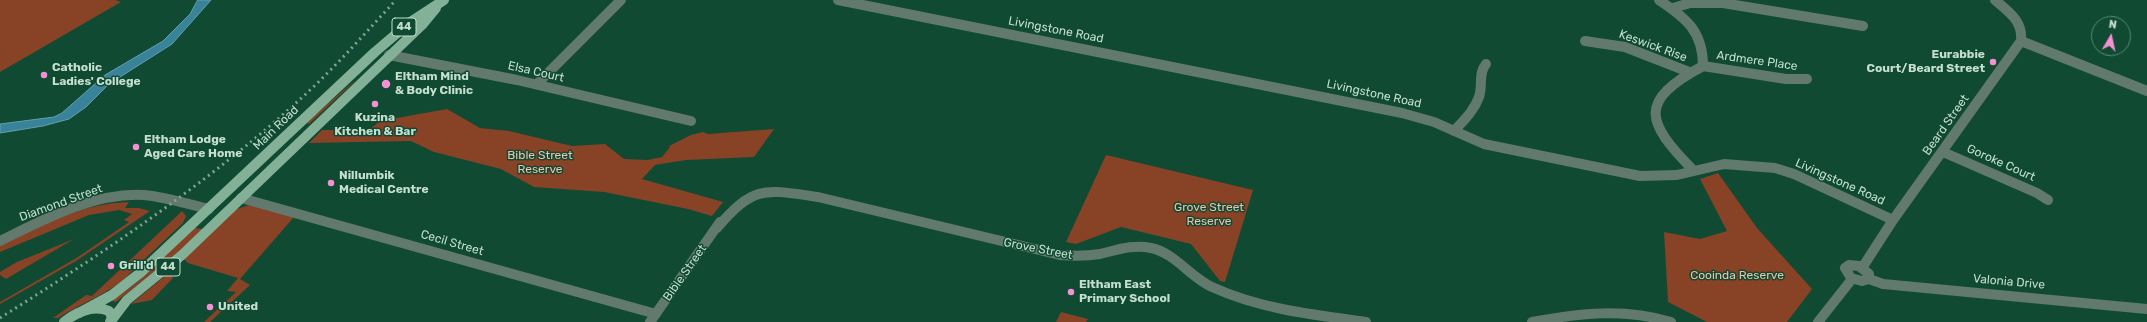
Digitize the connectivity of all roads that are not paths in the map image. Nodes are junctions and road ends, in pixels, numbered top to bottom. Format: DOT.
graph roads {
  1 [pos="444,0"];
  2 [pos="621,0"];
  3 [pos="838,0"];
  4 [pos="1659,0"];
  5 [pos="1995,0"];
  6 [pos="437,6"];
  7 [pos="1673,8"];
  8 [pos="1863,26"];
  9 [pos="1584,41"];
  10 [pos="2021,41"];
  11 [pos="375,52"];
  12 [pos="389,55"];
  13 [pos="1486,64"];
  14 [pos="1703,66"];
  15 [pos="1689,72"];
  16 [pos="1807,79"];
  17 [pos="537,84"];
  18 [pos="2147,91"];
  19 [pos="691,121"];
  20 [pos="1454,131"];
  21 [pos="1943,152"];
  22 [pos="1693,170"];
  23 [pos="751,193"];
  24 [pos="224,195"];
  25 [pos="241,198"];
  26 [pos="2048,200"];
  27 [pos="209,209"];
  28 [pos="226,213"];
  29 [pos="1893,220"];
  30 [pos="0,241"];
  31 [pos="1862,268"];
  32 [pos="1852,279"];
  33 [pos="1869,279"];
  34 [pos="2147,309"];
  35 [pos="79,313"];
  36 [pos="653,319"];
  37 [pos="64,322"];
  38 [pos="111,322"];
  39 [pos="1366,322"];
  40 [pos="1532,322"];
  41 [pos="1671,322"];
  42 [pos="1818,322"];
  1 -- 6 [label="main road, Main Road / 44"];
  2 -- 17 [label="street"];
  3 -- 20 [label="street, Livingstone Road"];
  4 -- 7 [label="street"];
  5 -- 10 [label="street"];
  6 -- 11 [label="main road, Main Road / 44"];
  6 -- 12 [label="main road, Main Road / 44"];
  7 -- 8 [label="street"];
  7 -- 14 [label="street"];
  9 -- 15 [label="street, Keswick Rise"];
  10 -- 18 [label="street"];
  10 -- 21 [label="street, Beard Street"];
  11 -- 12 [label="main road, Elsa Court"];
  11 -- 24 [label="main road, Main Road / 44"];
  12 -- 17 [label="street, Elsa Court"];
  12 -- 25 [label="main road, Main Road / 44"];
  13 -- 20 [label="street"];
  14 -- 15 [label="street"];
  14 -- 16 [label="street, Ardmere Place"];
  15 -- 22 [label="street"];
  17 -- 19 [label="street, Elsa Court"];
  20 -- 22 [label="street, Livingstone Road"];
  21 -- 26 [label="street, Goroke Court"];
  21 -- 29 [label="street, Beard Street"];
  22 -- 29 [label="street, Livingstone Road"];
  23 -- 36 [label="street, Bible Street"];
  23 -- 39 [label="street, Grove Street"];
  24 -- 25 [label="main road"];
  24 -- 27 [label="main road, Main Road / 44"];
  25 -- 28 [label="main road, Main Road / 44"];
  25 -- 36 [label="street, Cecil Street"];
  27 -- 28 [label="main road, Diamond Street"];
  27 -- 30 [label="street, Diamond Street"];
  27 -- 35 [label="main road, Main Road / 44"];
  28 -- 38 [label="main road, Main Road / 44"];
  29 -- 31 [label="street, Beard Street"];
  31 -- 32 [label="street"];
  31 -- 33 [label="street"];
  32 -- 33 [label="street, Valonia Drive"];
  32 -- 42 [label="street"];
  33 -- 34 [label="street, Valonia Drive"];
  35 -- 37 [label="main road, 44"];
  35 -- 38 [label="main road, 44"];
  40 -- 41 [label="street"];
}
